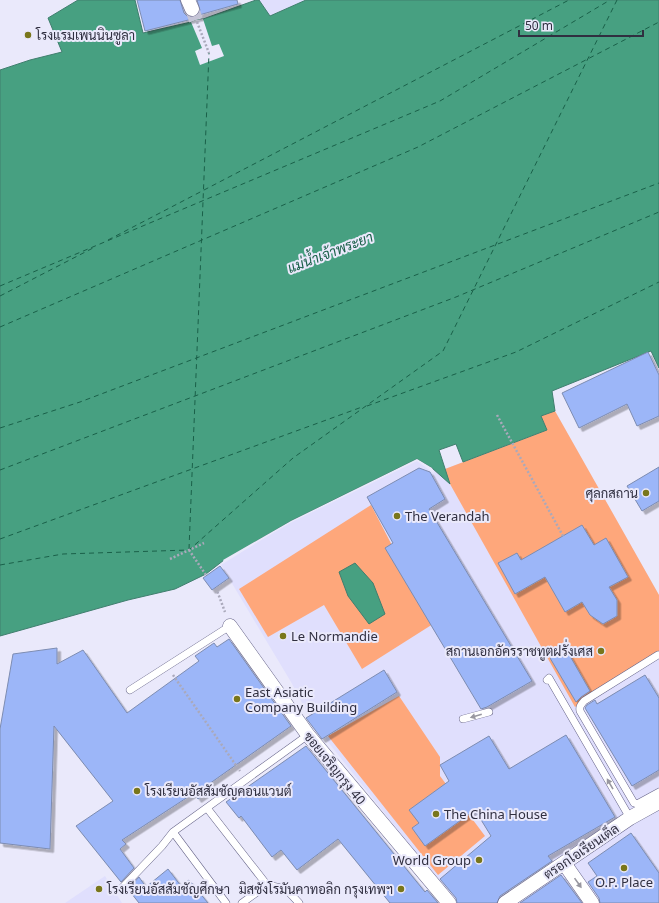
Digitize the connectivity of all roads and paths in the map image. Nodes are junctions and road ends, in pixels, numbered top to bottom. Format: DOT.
graph roads {
  1 [pos="192,10"];
  2 [pos="209,53"];
  3 [pos="497,415"];
  4 [pos="563,536"];
  5 [pos="204,543"];
  6 [pos="189,550"];
  7 [pos="170,559"];
  8 [pos="206,575"];
  9 [pos="216,588"];
  10 [pos="230,626"];
  11 [pos="659,655"];
  12 [pos="167,666"];
  13 [pos="547,680"];
  14 [pos="130,690"];
  15 [pos="489,712"];
  16 [pos="463,719"];
  17 [pos="308,735"];
  18 [pos="246,780"];
  19 [pos="659,792"];
  20 [pos="659,802"];
  21 [pos="207,808"];
  22 [pos="630,818"];
  23 [pos="173,832"];
  24 [pos="564,863"];
  25 [pos="267,885"];
  26 [pos="121,889"];
  27 [pos="226,903"];
  28 [pos="242,903"];
  29 [pos="299,903"];
  30 [pos="449,903"];
  31 [pos="506,903"];
  32 [pos="592,903"];
  1 -- 2 [label="path"];
  3 -- 4 [label="path"];
  5 -- 6 [label="path"];
  6 -- 7 [label="path"];
  6 -- 8 [label="path"];
  9 -- 10 [label="path"];
  10 -- 12 [label="lane"];
  10 -- 17 [label="street, ซอยเจริญกรุง 40"];
  11 -- 19 [label="lane"];
  12 -- 14 [label="lane"];
  12 -- 18 [label="path"];
  22 -- 13 [label="lane, one-way"];
  15 -- 16 [label="lane, one-way"];
  17 -- 18 [label="lane"];
  17 -- 30 [label="street, ซอยเจริญกรุง 40"];
  18 -- 21 [label="lane"];
  20 -- 22 [label="street, ตรอกโอเรียนเต็ล"];
  21 -- 23 [label="lane"];
  21 -- 25 [label="lane"];
  22 -- 24 [label="street, ตรอกโอเรียนเต็ล"];
  23 -- 26 [label="lane"];
  23 -- 27 [label="lane"];
  24 -- 31 [label="street, ตรอกโอเรียนเต็ล"];
  24 -- 32 [label="street, one-way"];
  25 -- 28 [label="lane"];
  25 -- 29 [label="lane"];
}
